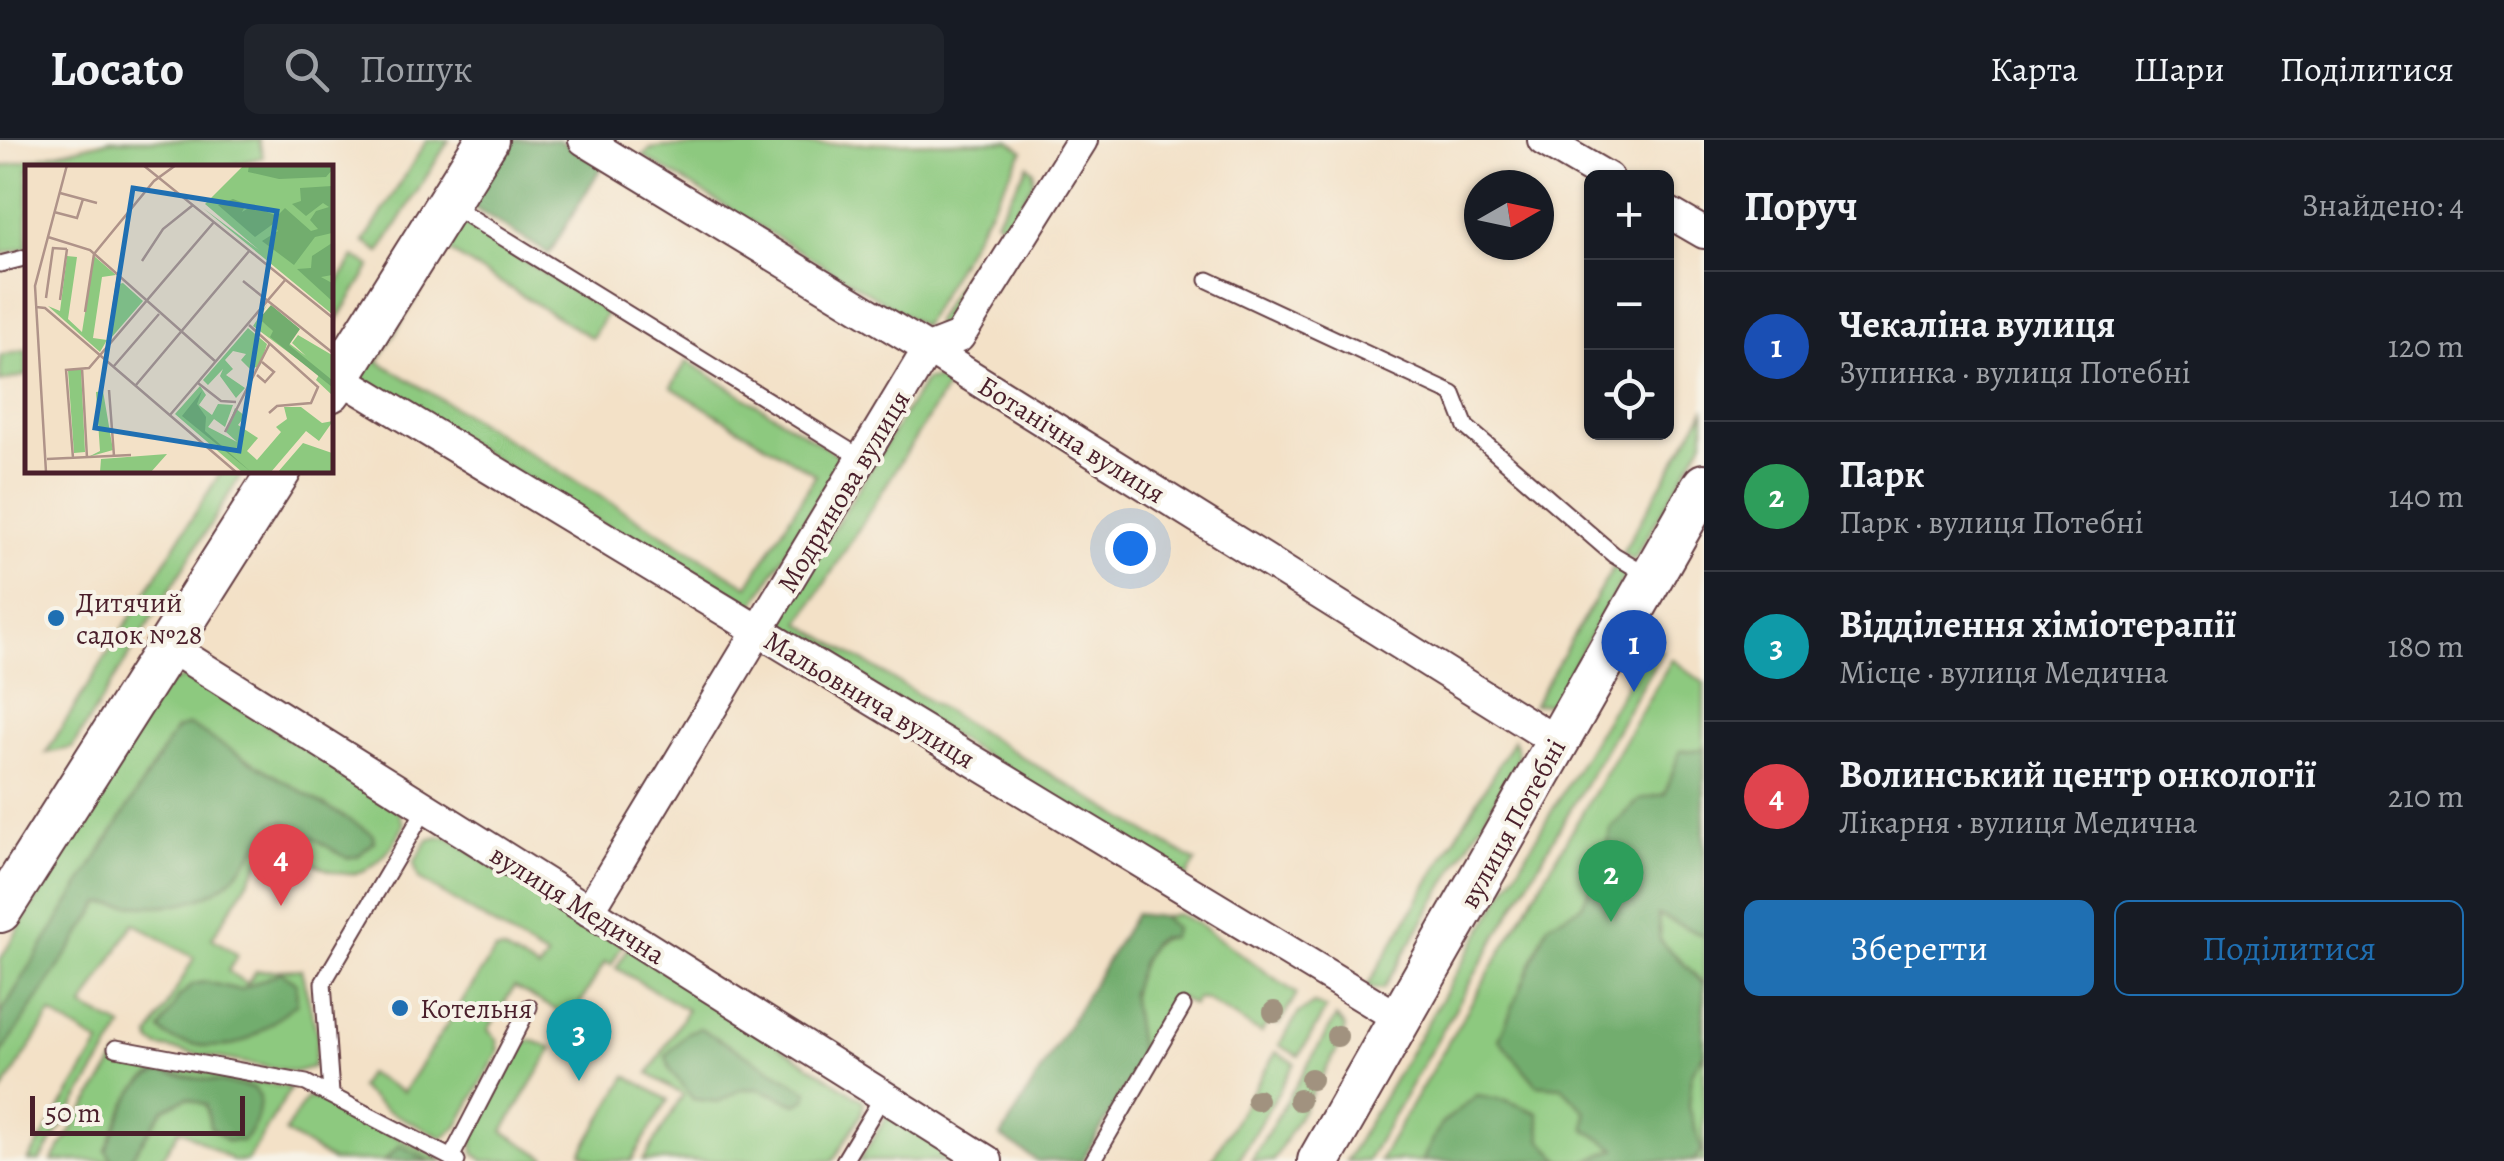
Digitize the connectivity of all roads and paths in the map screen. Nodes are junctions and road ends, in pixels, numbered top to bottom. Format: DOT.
graph roads {
  1 [pos="486,140"];
  2 [pos="584,140"];
  3 [pos="1082,140"];
  4 [pos="1543,140"];
  5 [pos="1594,170"];
  6 [pos="448,203"];
  7 [pos="1674,216"];
  8 [pos="1704,233"];
  9 [pos="25,258"];
  10 [pos="0,264"];
  11 [pos="1208,280"];
  12 [pos="928,349"];
  13 [pos="334,384"];
  14 [pos="863,459"];
  15 [pos="279,472"];
  16 [pos="1704,486"];
  17 [pos="1652,577"];
  18 [pos="758,631"];
  19 [pos="170,647"];
  20 [pos="1557,742"];
  21 [pos="426,808"];
  22 [pos="0,911"];
  23 [pos="590,911"];
  24 [pos="1183,1006"];
  25 [pos="529,1007"];
  26 [pos="1402,1020"];
  27 [pos="116,1048"];
  28 [pos="331,1093"];
  29 [pos="883,1096"];
  30 [pos="453,1159"];
  31 [pos="844,1161"];
  32 [pos="987,1161"];
  33 [pos="1093,1161"];
  34 [pos="1320,1161"];
  1 -- 6 [label="street"];
  2 -- 12 [label="street, Ботанічна вулиця"];
  3 -- 12 [label="street, Модринова вулиця"];
  4 -- 5 [label="street"];
  6 -- 13 [label="street"];
  6 -- 14 [label="lane"];
  7 -- 8 [label="street"];
  9 -- 10 [label="lane"];
  11 -- 17 [label="lane"];
  12 -- 14 [label="street, Модринова вулиця"];
  12 -- 20 [label="street, Ботанічна вулиця"];
  13 -- 18 [label="street, Мальовнича вулиця"];
  14 -- 18 [label="street, Модринова вулиця"];
  15 -- 19 [label="street"];
  16 -- 17 [label="street, вулиця Потебні"];
  17 -- 20 [label="street, вулиця Потебні"];
  18 -- 23 [label="street, Модринова вулиця"];
  18 -- 26 [label="street, Мальовнича вулиця"];
  19 -- 21 [label="street, вулиця Медична"];
  19 -- 22 [label="street"];
  20 -- 26 [label="street, вулиця Потебні"];
  21 -- 23 [label="street, вулиця Медична"];
  21 -- 28 [label="lane"];
  23 -- 29 [label="street, вулиця Медична"];
  24 -- 33 [label="lane"];
  25 -- 30 [label="lane"];
  26 -- 34 [label="street, вулиця Потебні"];
  27 -- 28 [label="lane"];
  28 -- 30 [label="lane"];
  29 -- 31 [label="lane"];
  29 -- 32 [label="street, вулиця Медична"];
}
